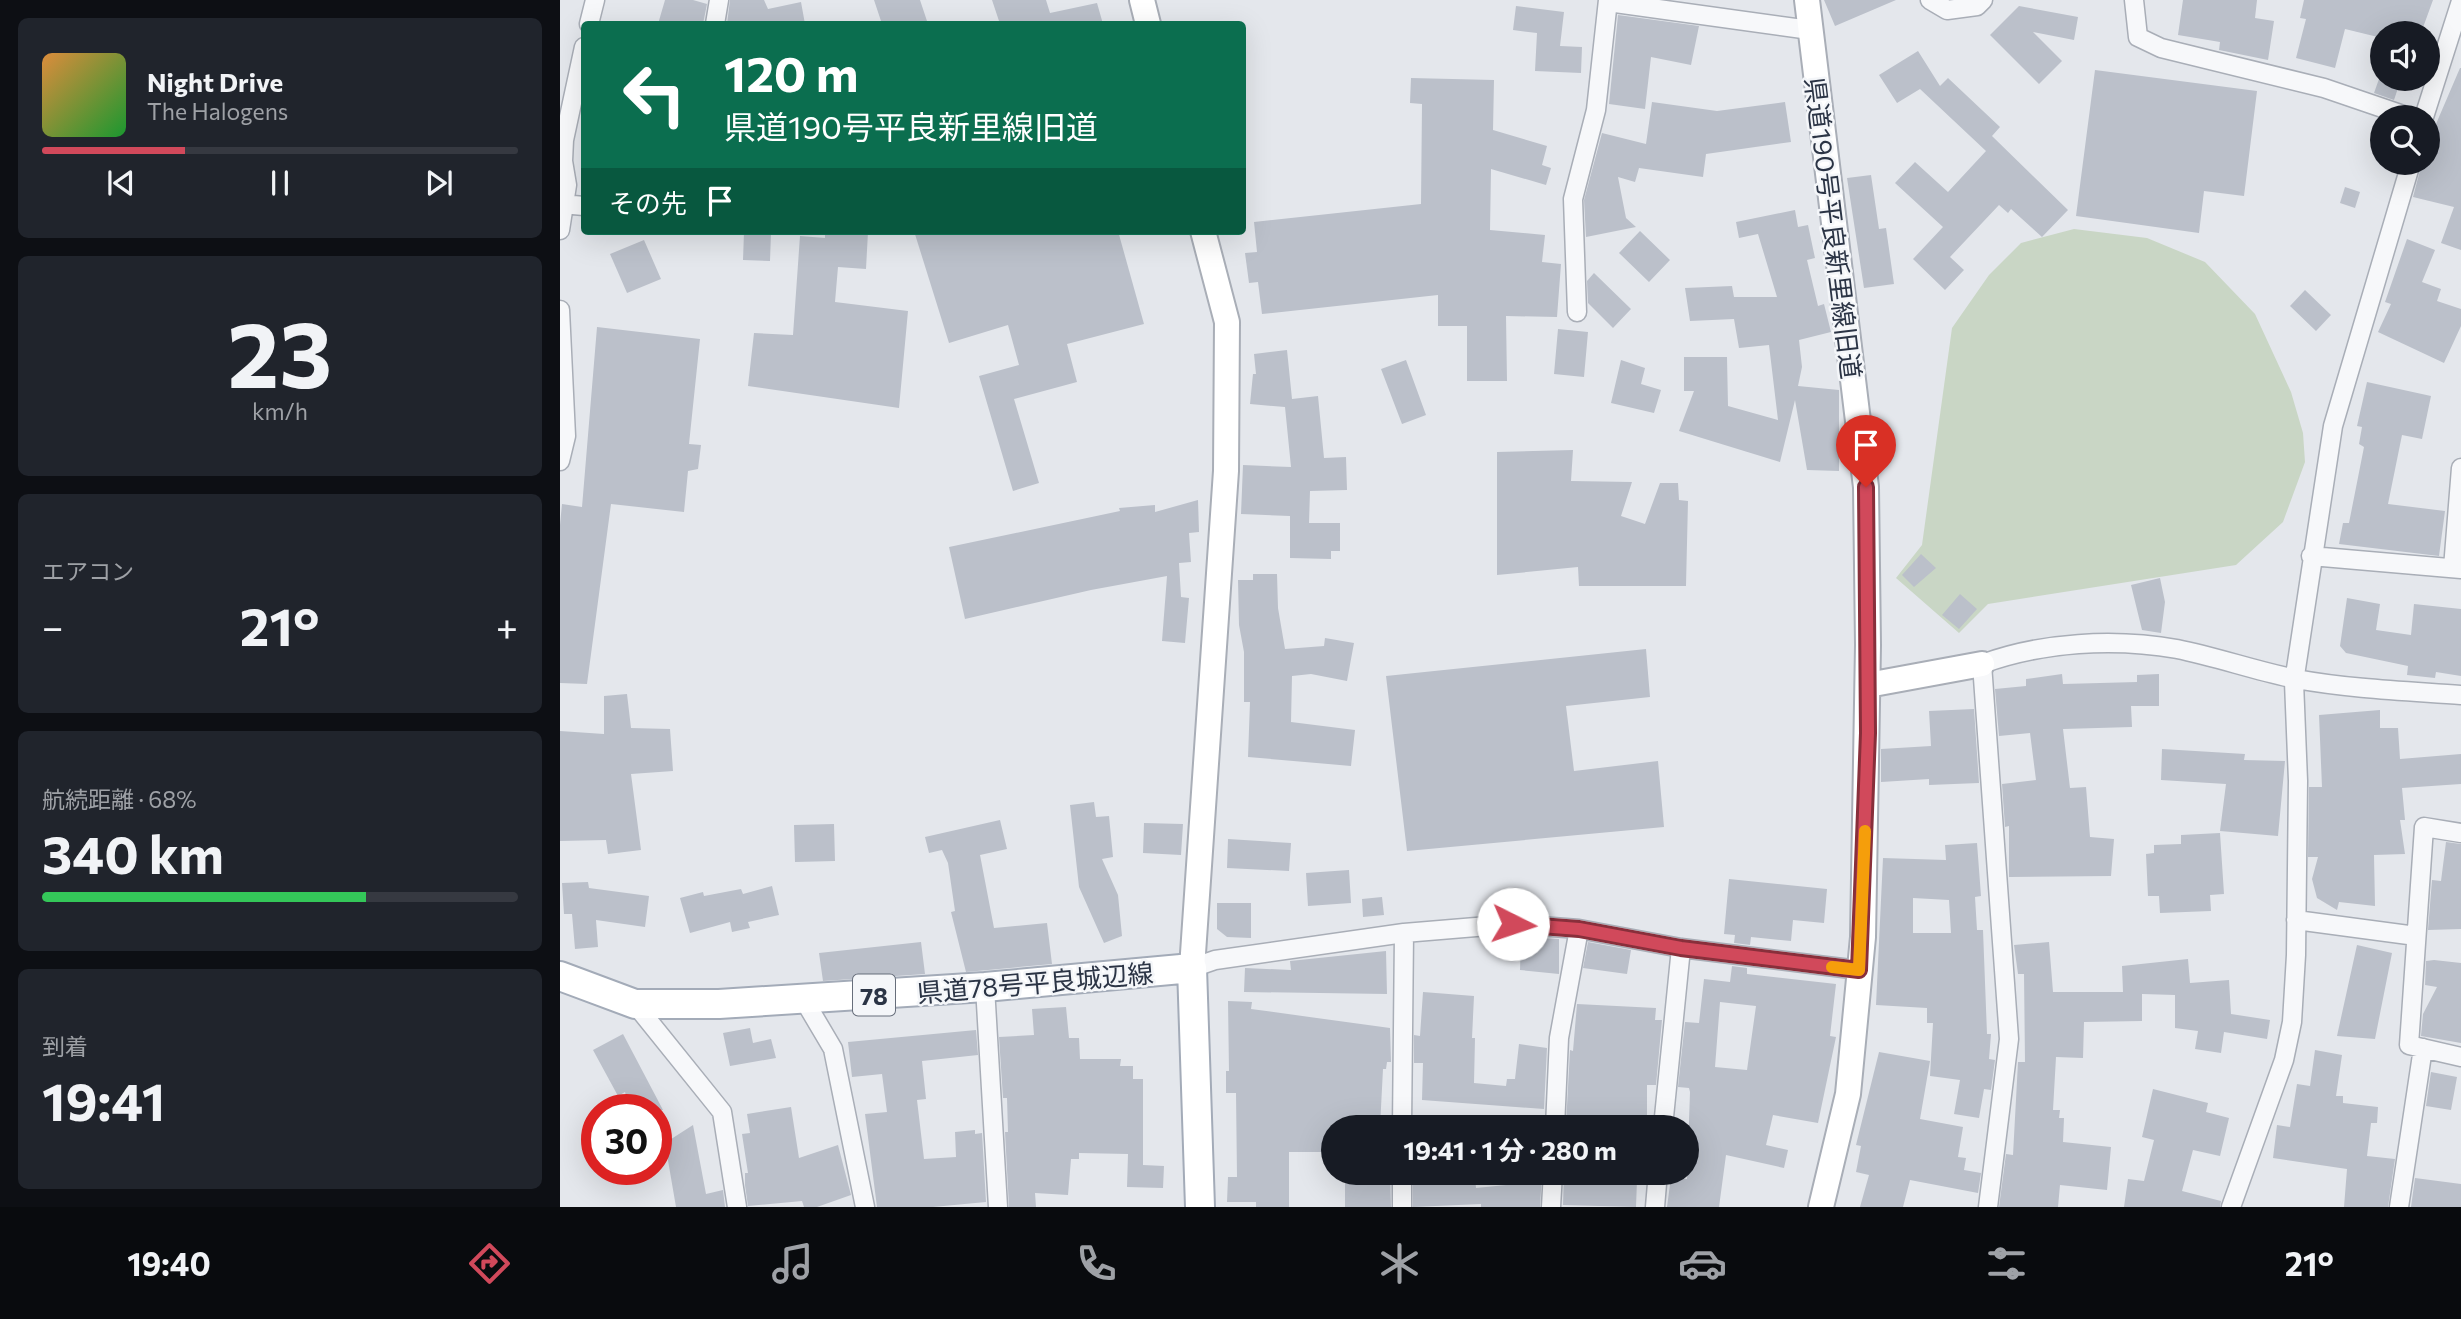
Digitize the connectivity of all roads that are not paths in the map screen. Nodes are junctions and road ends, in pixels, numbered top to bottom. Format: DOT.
graph roads {
  1 [pos="595,0"];
  2 [pos="719,0"];
  3 [pos="1142,0"];
  4 [pos="1807,0"];
  5 [pos="1930,0"];
  6 [pos="1983,0"];
  7 [pos="2134,0"];
  8 [pos="1608,1"];
  9 [pos="2461,1"];
  10 [pos="590,21"];
  11 [pos="716,21"];
  12 [pos="1147,21"];
  13 [pos="1810,30"];
  14 [pos="581,61"];
  15 [pos="2374,105"];
  16 [pos="2428,105"];
  17 [pos="2407,175"];
  18 [pos="562,204"];
  19 [pos="581,206"];
  20 [pos="560,230"];
  21 [pos="1204,235"];
  22 [pos="560,310"];
  23 [pos="1577,312"];
  24 [pos="560,461"];
  25 [pos="2461,468"];
  26 [pos="2311,556"];
  27 [pos="2457,568"];
  28 [pos="1982,664"];
  29 [pos="2295,678"];
  30 [pos="1868,685"];
  31 [pos="2461,695"];
  32 [pos="2461,833"];
  33 [pos="2297,920"];
  34 [pos="1579,929"];
  35 [pos="1404,933"];
  36 [pos="2416,936"];
  37 [pos="1681,948"];
  38 [pos="1192,968"];
  39 [pos="1859,970"];
  40 [pos="560,976"];
  41 [pos="985,987"];
  42 [pos="804,1000"];
  43 [pos="635,1004"];
  44 [pos="2423,1048"];
  45 [pos="2461,1057"];
  46 [pos="1402,1115"];
  47 [pos="1556,1115"];
  48 [pos="1664,1115"];
  49 [pos="1402,1185"];
  50 [pos="1552,1185"];
  51 [pos="1657,1185"];
  52 [pos="737,1207"];
  53 [pos="865,1207"];
  54 [pos="998,1207"];
  55 [pos="1200,1207"];
  56 [pos="1402,1207"];
  57 [pos="1551,1207"];
  58 [pos="1655,1207"];
  59 [pos="1821,1207"];
  60 [pos="1988,1207"];
  61 [pos="2231,1207"];
  62 [pos="2399,1207"];
  1 -- 10 [label="street"];
  2 -- 11 [label="street"];
  3 -- 12 [label="street"];
  4 -- 13 [label="street, 県道190号平良新里線旧道"];
  5 -- 6 [label="street"];
  7 -- 15 [label="street"];
  8 -- 13 [label="street"];
  8 -- 23 [label="street"];
  9 -- 16 [label="street"];
  13 -- 30 [label="street, 県道190号平良新里線旧道"];
  14 -- 18 [label="street"];
  17 -- 26 [label="street"];
  18 -- 19 [label="street"];
  18 -- 20 [label="street"];
  21 -- 38 [label="street"];
  22 -- 24 [label="street"];
  25 -- 27 [label="street"];
  26 -- 27 [label="street"];
  26 -- 29 [label="street"];
  28 -- 29 [label="street"];
  28 -- 30 [label="street"];
  28 -- 60 [label="street"];
  29 -- 31 [label="street"];
  29 -- 33 [label="street"];
  30 -- 39 [label="street, 県道190号平良新里線旧道"];
  32 -- 36 [label="street"];
  33 -- 36 [label="street"];
  33 -- 61 [label="street"];
  34 -- 35 [label="street"];
  34 -- 37 [label="street"];
  34 -- 47 [label="street"];
  35 -- 38 [label="street"];
  35 -- 46 [label="street"];
  36 -- 44 [label="street"];
  37 -- 39 [label="street"];
  37 -- 48 [label="street"];
  38 -- 41 [label="main road, 県道78号平良城辺線 / 78"];
  38 -- 55 [label="main road, 県道78号平良城辺線"];
  39 -- 59 [label="street, 県道190号平良新里線旧道"];
  40 -- 43 [label="main road, 県道78号平良城辺線 / 78"];
  41 -- 42 [label="main road, 県道78号平良城辺線 / 78"];
  41 -- 54 [label="street"];
  42 -- 43 [label="main road, 県道78号平良城辺線 / 78"];
  42 -- 53 [label="street"];
  43 -- 52 [label="street"];
  44 -- 45 [label="street"];
  44 -- 62 [label="street"];
  49 -- 56 [label="street"];
  50 -- 57 [label="street"];
  51 -- 58 [label="street"];
}
